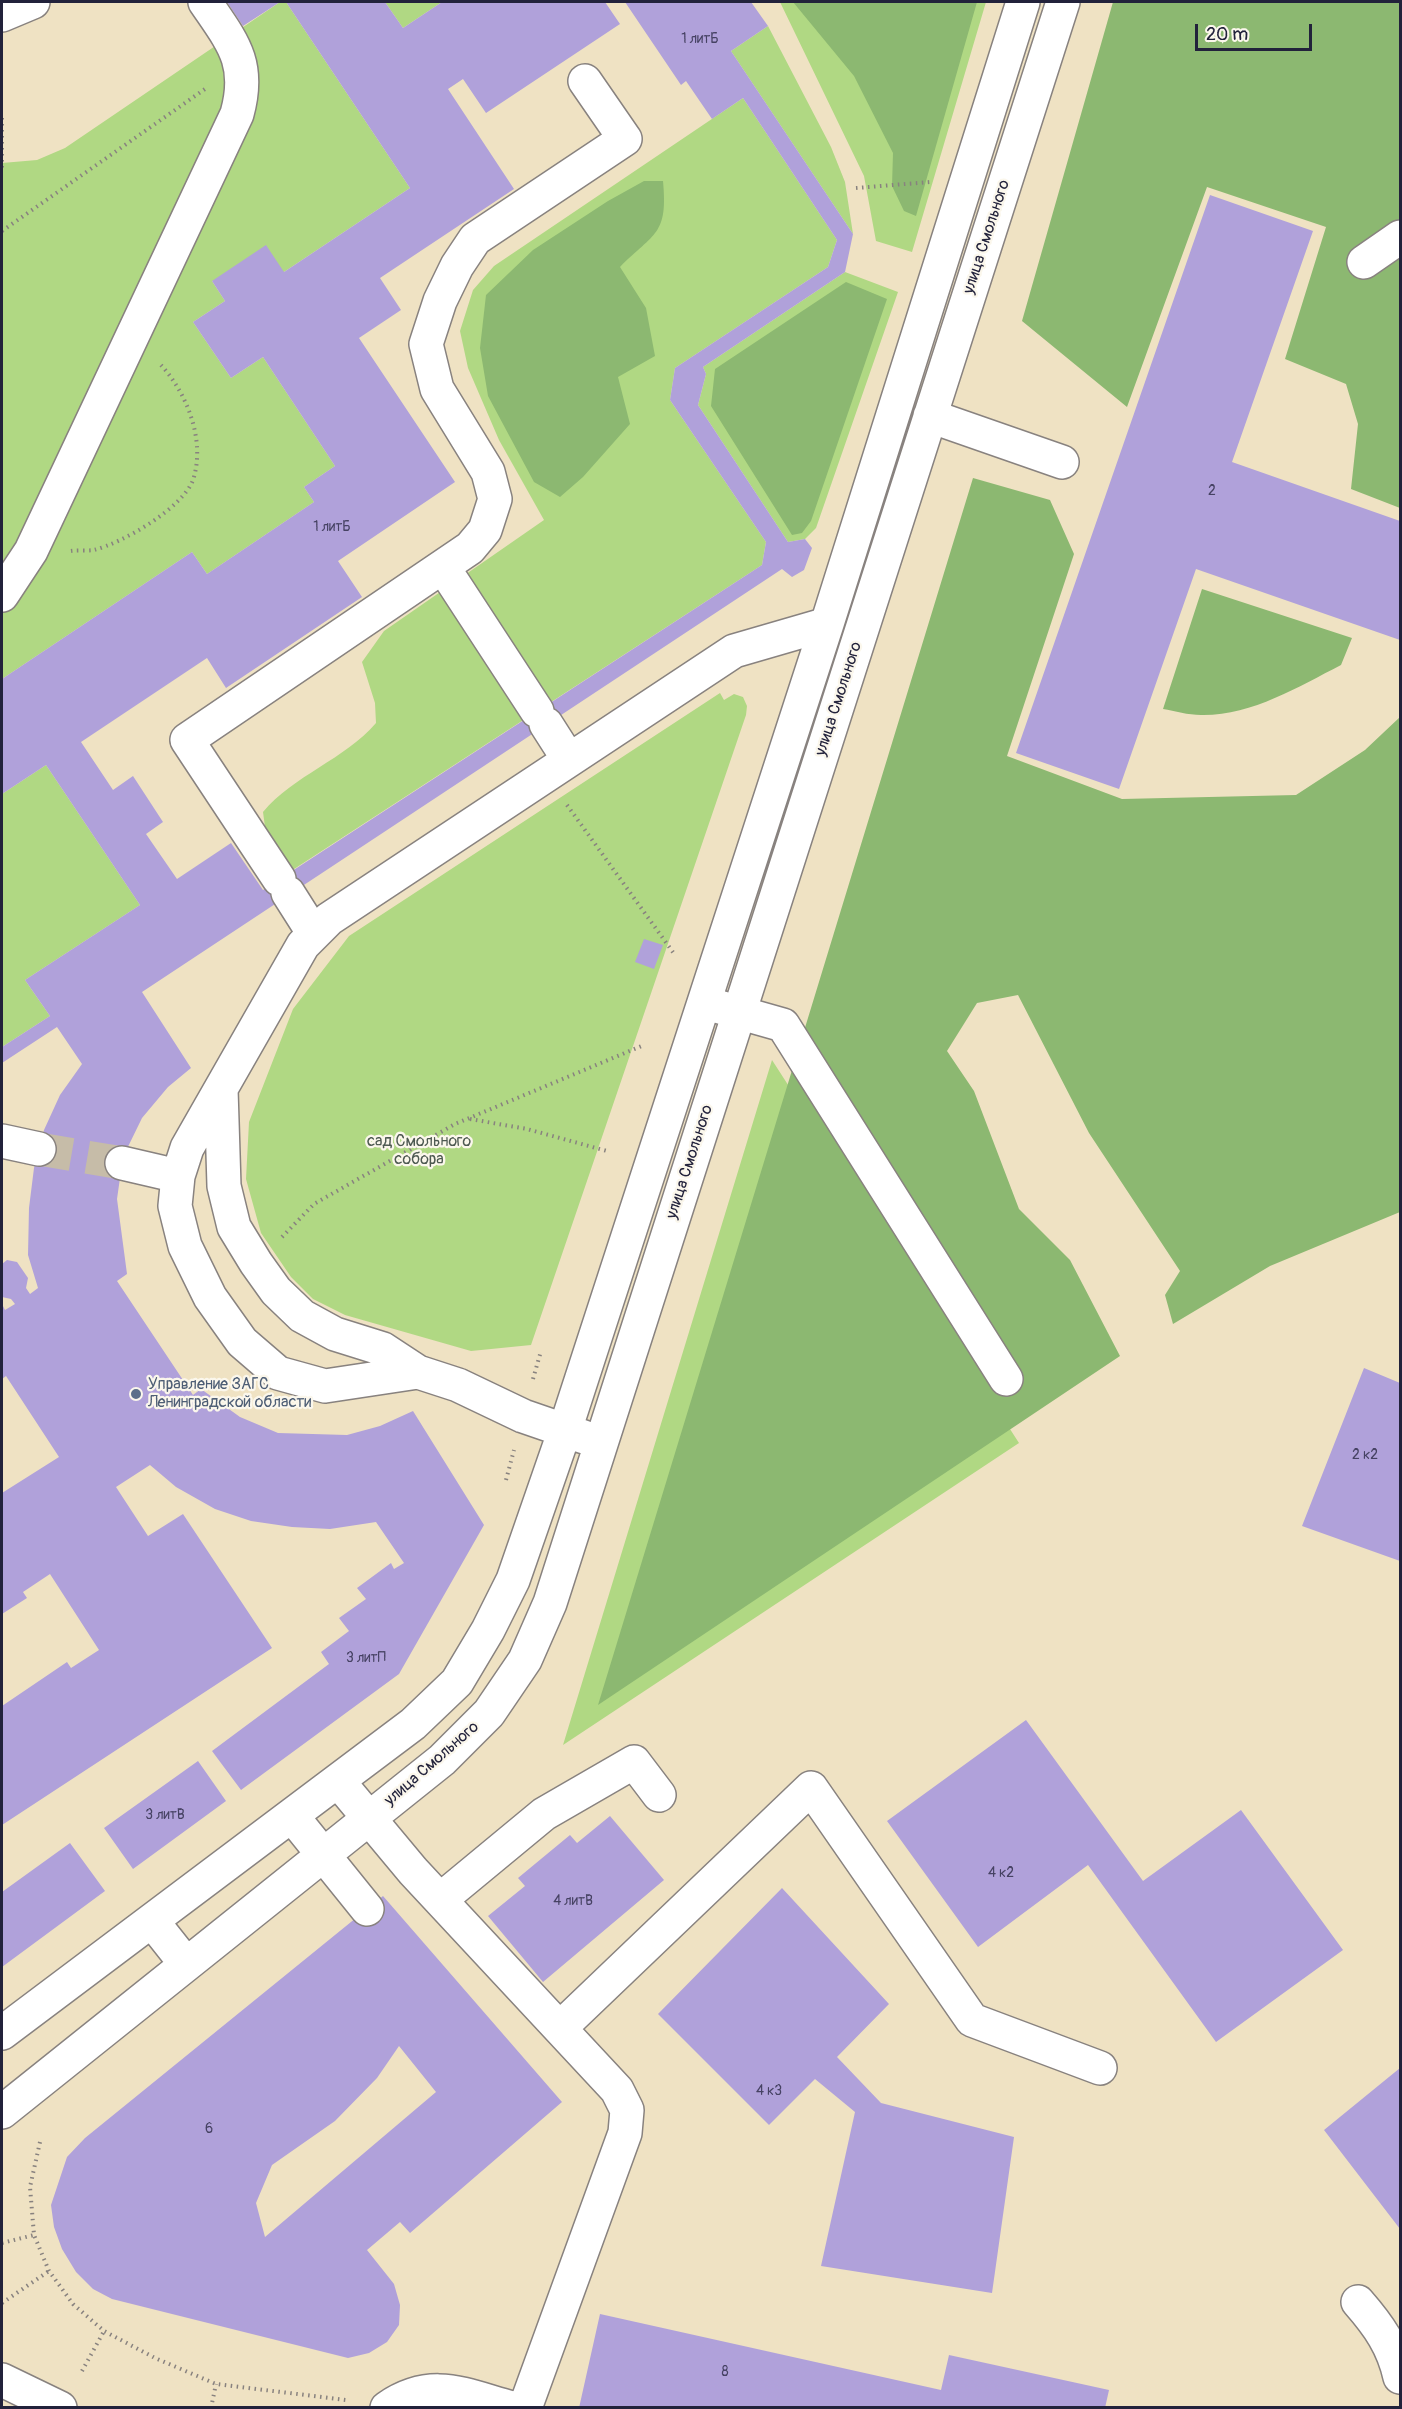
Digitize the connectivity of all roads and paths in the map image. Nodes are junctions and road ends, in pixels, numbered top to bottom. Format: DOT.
graph roads {
  1 [pos="33,2"];
  2 [pos="205,2"];
  3 [pos="1023,2"];
  4 [pos="1063,2"];
  5 [pos="2,15"];
  6 [pos="241,63"];
  7 [pos="585,81"];
  8 [pos="2,118"];
  9 [pos="2,170"];
  10 [pos="934,181"];
  11 [pos="856,188"];
  12 [pos="2,231"];
  13 [pos="1401,237"];
  14 [pos="1364,262"];
  15 [pos="132,335"];
  16 [pos="930,416"];
  17 [pos="1062,462"];
  18 [pos="31,551"];
  19 [pos="443,567"];
  20 [pos="2,595"];
  21 [pos="827,624"];
  22 [pos="569,760"];
  23 [pos="566,803"];
  24 [pos="314,934"];
  25 [pos="675,955"];
  26 [pos="703,1002"];
  27 [pos="738,1012"];
  28 [pos="644,1045"];
  29 [pos="221,1087"];
  30 [pos="469,1118"];
  31 [pos="2,1142"];
  32 [pos="39,1149"];
  33 [pos="608,1151"];
  34 [pos="122,1162"];
  35 [pos="178,1176"];
  36 [pos="276,1243"];
  37 [pos="418,1372"];
  38 [pos="1006,1378"];
  39 [pos="565,1430"];
  40 [pos="600,1443"];
  41 [pos="338,1780"];
  42 [pos="659,1795"];
  43 [pos="292,1816"];
  44 [pos="369,1818"];
  45 [pos="322,1855"];
  46 [pos="440,1900"];
  47 [pos="367,1909"];
  48 [pos="152,1921"];
  49 [pos="186,1964"];
  50 [pos="560,2028"];
  51 [pos="2,2033"];
  52 [pos="1100,2068"];
  53 [pos="2,2112"];
  54 [pos="40,2142"];
  55 [pos="34,2235"];
  56 [pos="2,2243"];
  57 [pos="49,2271"];
  58 [pos="1358,2302"];
  59 [pos="2,2303"];
  60 [pos="104,2331"];
  61 [pos="82,2371"];
  62 [pos="1401,2377"];
  63 [pos="2,2380"];
  64 [pos="216,2384"];
  65 [pos="346,2400"];
  66 [pos="60,2408"];
  67 [pos="211,2408"];
  68 [pos="387,2408"];
  69 [pos="512,2408"];
  70 [pos="525,2408"];
  1 -- 5 [label="street"];
  2 -- 6 [label="street"];
  3 -- 21 [label="street"];
  4 -- 16 [label="street, улица Смольного"];
  6 -- 12 [label="path"];
  6 -- 15 [label="street"];
  7 -- 19 [label="street"];
  8 -- 9 [label="path"];
  10 -- 11 [label="path"];
  13 -- 14 [label="street"];
  15 -- 18 [label="street"];
  15 -- 18 [label="path"];
  16 -- 17 [label="street"];
  16 -- 27 [label="street, улица Смольного"];
  18 -- 20 [label="street"];
  19 -- 22 [label="street"];
  19 -- 24 [label="street"];
  21 -- 22 [label="street"];
  21 -- 26 [label="street"];
  22 -- 24 [label="street"];
  23 -- 25 [label="path"];
  24 -- 29 [label="street"];
  26 -- 27 [label="street"];
  26 -- 39 [label="street"];
  27 -- 38 [label="street"];
  27 -- 40 [label="street, улица Смольного"];
  28 -- 30 [label="path"];
  29 -- 35 [label="street"];
  29 -- 37 [label="street"];
  30 -- 33 [label="path"];
  30 -- 36 [label="path"];
  31 -- 32 [label="street"];
  34 -- 35 [label="street"];
  35 -- 37 [label="street"];
  37 -- 39 [label="street"];
  39 -- 40 [label="street"];
  39 -- 41 [label="street"];
  40 -- 44 [label="street, улица Смольного"];
  41 -- 43 [label="street"];
  41 -- 44 [label="street"];
  42 -- 46 [label="street"];
  43 -- 45 [label="street"];
  43 -- 48 [label="street"];
  44 -- 45 [label="street, улица Смольного"];
  44 -- 46 [label="street"];
  45 -- 47 [label="street"];
  45 -- 49 [label="street, улица Смольного"];
  46 -- 50 [label="street"];
  48 -- 49 [label="street"];
  48 -- 51 [label="street"];
  49 -- 53 [label="street, улица Смольного"];
  50 -- 52 [label="street"];
  50 -- 70 [label="street"];
  54 -- 55 [label="path"];
  55 -- 56 [label="path"];
  55 -- 57 [label="path"];
  57 -- 59 [label="path"];
  57 -- 60 [label="path"];
  58 -- 62 [label="street"];
  60 -- 61 [label="path"];
  60 -- 64 [label="path"];
  63 -- 66 [label="street"];
  64 -- 65 [label="path"];
  64 -- 67 [label="path"];
  68 -- 69 [label="street"];
}
